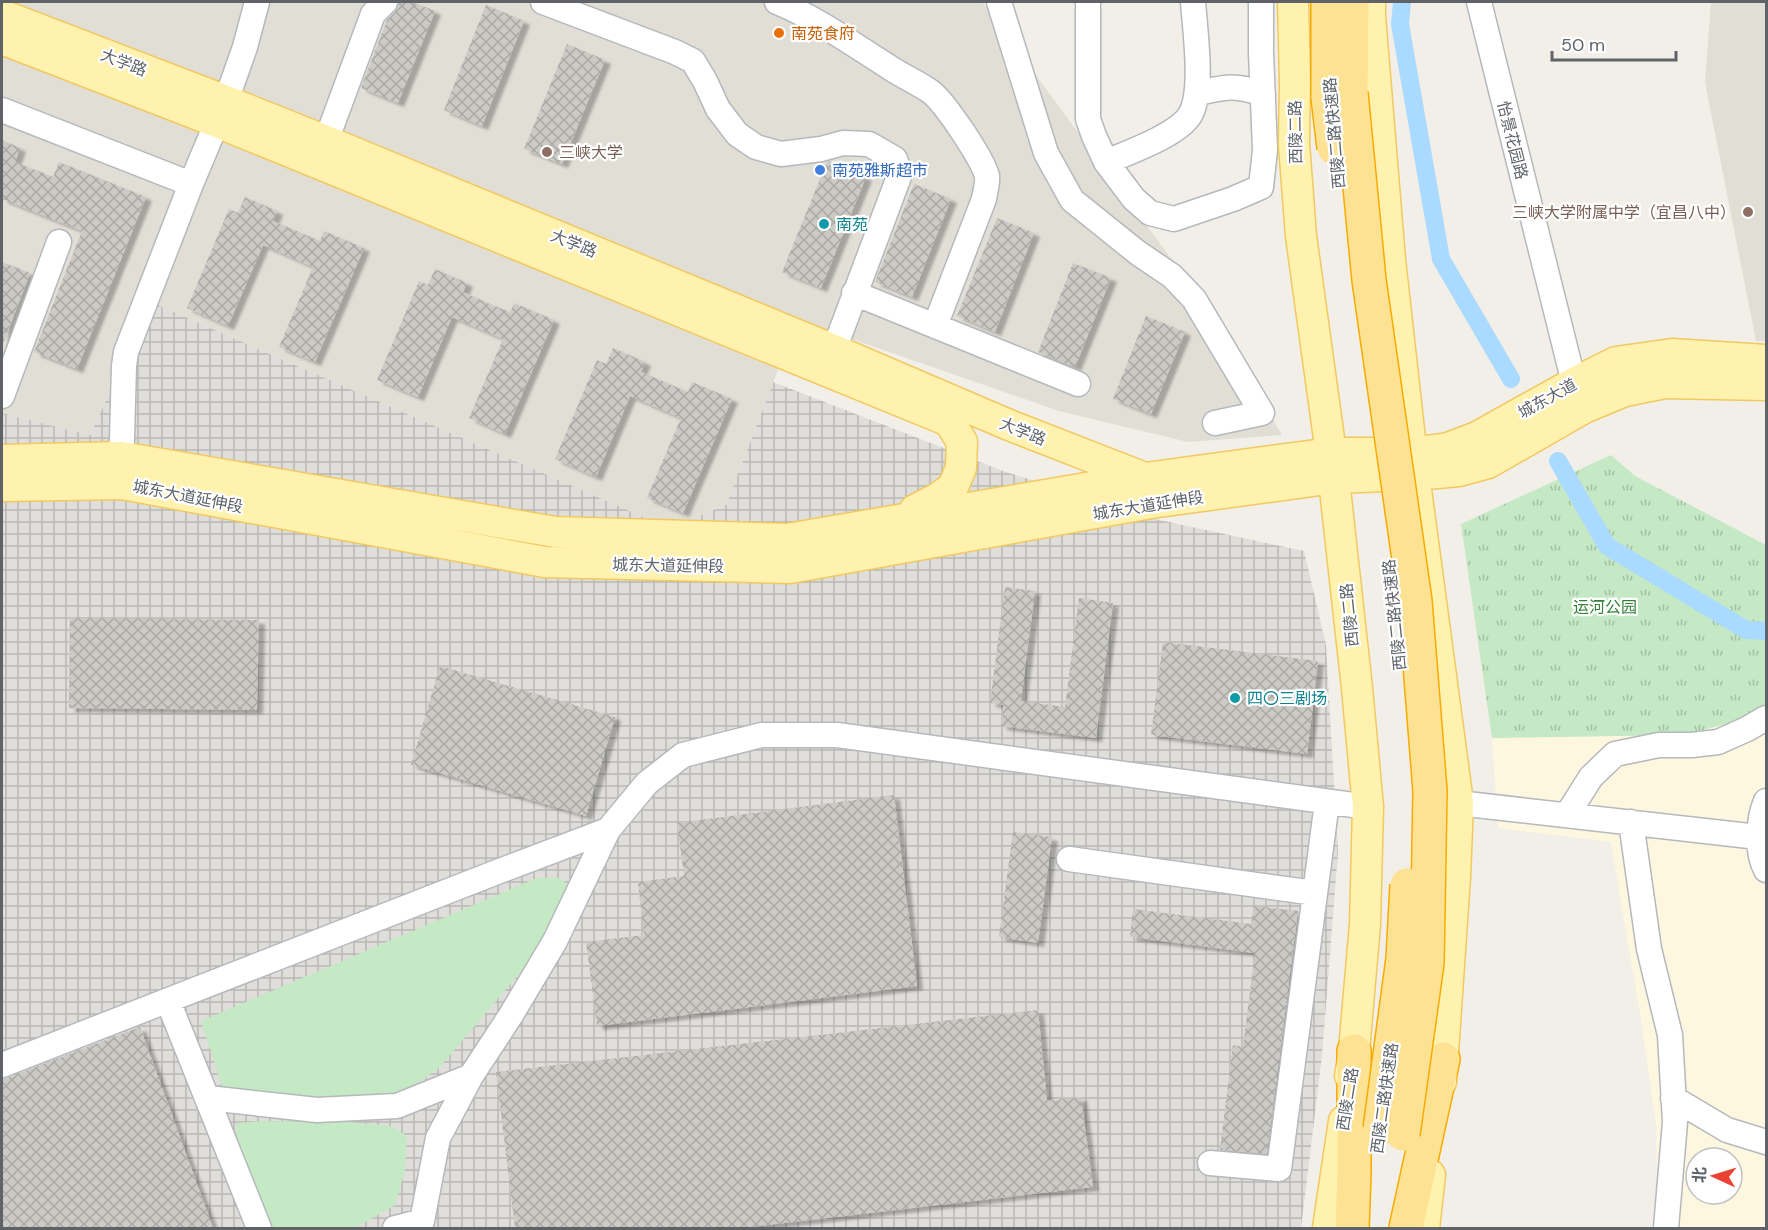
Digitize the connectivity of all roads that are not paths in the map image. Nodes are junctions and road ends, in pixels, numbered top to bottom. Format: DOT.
graph roads {
  1 [pos="257,2"];
  2 [pos="385,2"];
  3 [pos="543,2"];
  4 [pos="777,2"];
  5 [pos="999,2"];
  6 [pos="1088,2"];
  7 [pos="1193,2"];
  8 [pos="1261,2"];
  9 [pos="1293,2"];
  10 [pos="1328,2"];
  11 [pos="1352,2"];
  12 [pos="1370,2"];
  13 [pos="1479,2"];
  14 [pos="2,15"];
  15 [pos="2,39"];
  16 [pos="1197,93"];
  17 [pos="1263,94"];
  18 [pos="1340,95"];
  19 [pos="2,110"];
  20 [pos="221,112"];
  21 [pos="326,141"];
  22 [pos="1106,162"];
  23 [pos="191,184"];
  24 [pos="59,242"];
  25 [pos="854,293"];
  26 [pos="935,326"];
  27 [pos="834,350"];
  28 [pos="1767,360"];
  29 [pos="1574,383"];
  30 [pos="1078,384"];
  31 [pos="1767,385"];
  32 [pos="2,396"];
  33 [pos="1215,423"];
  34 [pos="2,460"];
  35 [pos="1413,464"];
  36 [pos="1332,465"];
  37 [pos="122,470"];
  38 [pos="1145,478"];
  39 [pos="2,486"];
  40 [pos="898,519"];
  41 [pos="1767,718"];
  42 [pos="1767,801"];
  43 [pos="1327,802"];
  44 [pos="1458,803"];
  45 [pos="1368,807"];
  46 [pos="1567,815"];
  47 [pos="1630,822"];
  48 [pos="608,830"];
  49 [pos="1758,837"];
  50 [pos="1069,859"];
  51 [pos="1767,870"];
  52 [pos="1315,893"];
  53 [pos="168,1000"];
  54 [pos="1354,1051"];
  55 [pos="1443,1059"];
  56 [pos="2,1065"];
  57 [pos="471,1076"];
  58 [pos="208,1098"];
  59 [pos="1673,1098"];
  60 [pos="1391,1132"];
  61 [pos="1767,1142"];
  62 [pos="1210,1163"];
  63 [pos="259,1228"];
  64 [pos="394,1228"];
  65 [pos="1328,1228"];
  66 [pos="1352,1228"];
  67 [pos="1363,1228"];
  68 [pos="1389,1228"];
  69 [pos="1406,1228"];
  70 [pos="1424,1228"];
  71 [pos="1666,1228"];
  1 -- 20 [label="street"];
  2 -- 21 [label="street"];
  3 -- 25 [label="street"];
  4 -- 26 [label="street"];
  5 -- 33 [label="street"];
  6 -- 22 [label="street"];
  7 -- 16 [label="street"];
  8 -- 17 [label="street"];
  9 -- 36 [label="main road, 西陵二路"];
  10 -- 18 [label="highway, 西陵二路快速路"];
  11 -- 18 [label="highway, 西陵二路快速路"];
  12 -- 35 [label="main road"];
  13 -- 29 [label="street, 怡景花园路"];
  14 -- 20 [label="main road, 大学路"];
  15 -- 20 [label="main road, 大学路"];
  16 -- 17 [label="street"];
  16 -- 22 [label="street"];
  17 -- 22 [label="street"];
  18 -- 60 [label="highway, 西陵二路快速路, bridge"];
  19 -- 23 [label="street"];
  20 -- 21 [label="main road, 大学路"];
  20 -- 23 [label="street"];
  20 -- 40 [label="main road, 大学路"];
  21 -- 27 [label="main road, 大学路"];
  23 -- 37 [label="street"];
  24 -- 32 [label="street"];
  25 -- 26 [label="street"];
  25 -- 27 [label="street"];
  26 -- 30 [label="street"];
  27 -- 38 [label="main road, 大学路"];
  28 -- 29 [label="main road, 城东大道"];
  29 -- 35 [label="main road, 城东大道"];
  31 -- 35 [label="main road, 城东大道"];
  34 -- 37 [label="main road, 城东大道延伸段"];
  35 -- 36 [label="main road, 城东大道"];
  35 -- 44 [label="main road"];
  36 -- 37 [label="main road, 城东大道延伸段"];
  36 -- 38 [label="main road, 城东大道延伸段"];
  36 -- 45 [label="main road, 西陵二路"];
  37 -- 39 [label="main road, 城东大道延伸段"];
  37 -- 40 [label="main road, 城东大道延伸段"];
  38 -- 40 [label="main road, 城东大道延伸段"];
  41 -- 46 [label="street"];
  42 -- 49 [label="street"];
  43 -- 45 [label="street"];
  43 -- 48 [label="street"];
  43 -- 52 [label="street"];
  44 -- 46 [label="street"];
  44 -- 55 [label="main road"];
  45 -- 54 [label="main road, 西陵二路"];
  46 -- 47 [label="street"];
  47 -- 49 [label="street"];
  47 -- 59 [label="street"];
  48 -- 53 [label="street"];
  48 -- 57 [label="street"];
  49 -- 51 [label="street"];
  50 -- 52 [label="street"];
  52 -- 62 [label="street"];
  53 -- 56 [label="street"];
  53 -- 58 [label="street"];
  54 -- 65 [label="main road, 西陵二路"];
  54 -- 66 [label="highway"];
  55 -- 69 [label="highway"];
  55 -- 70 [label="main road"];
  57 -- 58 [label="street"];
  57 -- 64 [label="street"];
  58 -- 63 [label="street"];
  59 -- 61 [label="street"];
  59 -- 71 [label="street"];
  60 -- 67 [label="highway, 西陵二路快速路"];
  60 -- 68 [label="highway, 西陵二路快速路"];
}
